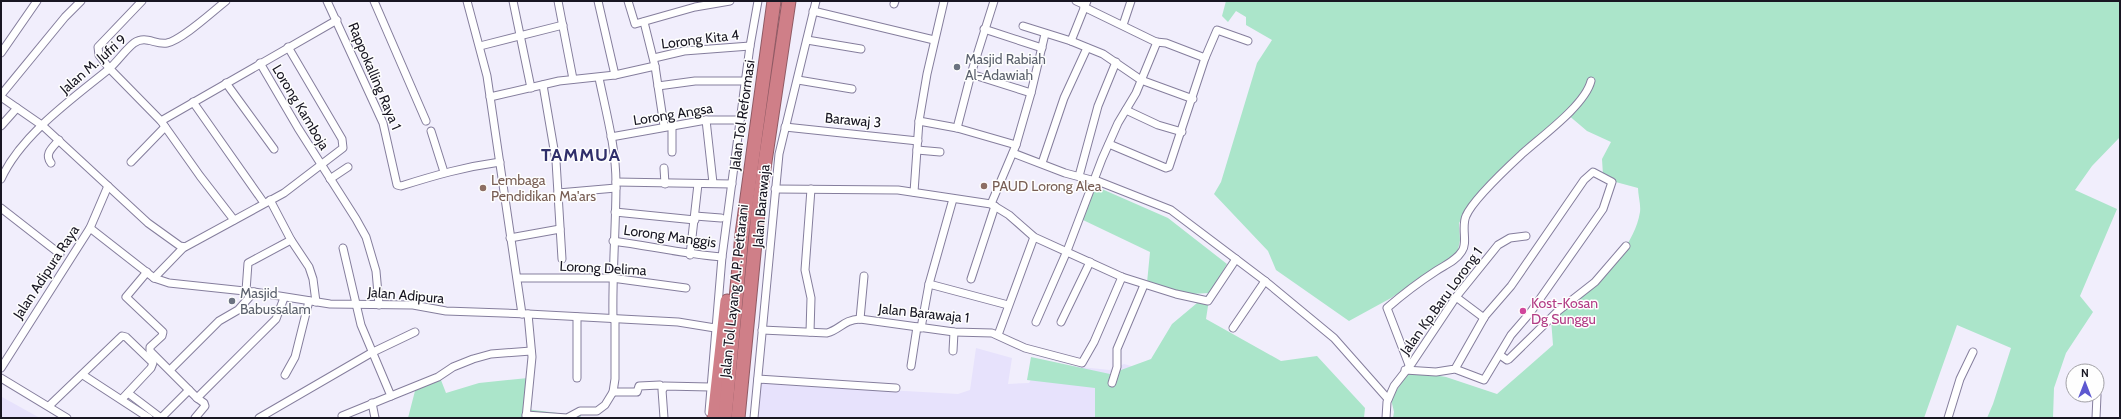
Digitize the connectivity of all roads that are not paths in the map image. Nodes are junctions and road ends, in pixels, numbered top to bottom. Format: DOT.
graph roads {
  1 [pos="38,1"];
  2 [pos="81,1"];
  3 [pos="142,1"];
  4 [pos="226,1"];
  5 [pos="327,1"];
  6 [pos="374,1"];
  7 [pos="467,1"];
  8 [pos="513,1"];
  9 [pos="558,1"];
  10 [pos="600,1"];
  11 [pos="628,1"];
  12 [pos="730,1"];
  13 [pos="758,1"];
  14 [pos="774,1"];
  15 [pos="789,1"];
  16 [pos="816,1"];
  17 [pos="944,1"];
  18 [pos="994,1"];
  19 [pos="1076,1"];
  20 [pos="1131,1"];
  21 [pos="1085,4"];
  22 [pos="813,11"];
  23 [pos="337,20"];
  24 [pos="644,22"];
  25 [pos="563,25"];
  26 [pos="1123,25"];
  27 [pos="1023,26"];
  28 [pos="984,30"];
  29 [pos="1045,34"];
  30 [pos="520,35"];
  31 [pos="807,40"];
  32 [pos="934,40"];
  33 [pos="1071,41"];
  34 [pos="1248,41"];
  35 [pos="1157,42"];
  36 [pos="480,46"];
  37 [pos="750,46"];
  38 [pos="288,47"];
  39 [pos="1042,48"];
  40 [pos="1087,48"];
  41 [pos="861,49"];
  42 [pos="1,53"];
  43 [pos="654,58"];
  44 [pos="1206,58"];
  45 [pos="1116,62"];
  46 [pos="260,63"];
  47 [pos="655,66"];
  48 [pos="110,68"];
  49 [pos="971,74"];
  50 [pos="615,76"];
  51 [pos="600,78"];
  52 [pos="573,79"];
  53 [pos="798,80"];
  54 [pos="1141,80"];
  55 [pos="746,81"];
  56 [pos="1591,82"];
  57 [pos="226,83"];
  58 [pos="542,85"];
  59 [pos="658,86"];
  60 [pos="531,88"];
  61 [pos="852,89"];
  62 [pos="1031,93"];
  63 [pos="1,96"];
  64 [pos="490,97"];
  65 [pos="1193,99"];
  66 [pos="193,102"];
  67 [pos="17,108"];
  68 [pos="1126,110"];
  69 [pos="706,120"];
  70 [pos="740,120"];
  71 [pos="161,121"];
  72 [pos="426,121"];
  73 [pos="920,122"];
  74 [pos="672,125"];
  75 [pos="1,126"];
  76 [pos="43,126"];
  77 [pos="664,126"];
  78 [pos="165,127"];
  79 [pos="785,127"];
  80 [pos="957,128"];
  81 [pos="432,131"];
  82 [pos="1182,132"];
  83 [pos="611,137"];
  84 [pos="59,140"];
  85 [pos="918,141"];
  86 [pos="1109,144"];
  87 [pos="1016,145"];
  88 [pos="274,149"];
  89 [pos="917,150"];
  90 [pos="672,152"];
  91 [pos="940,152"];
  92 [pos="752,153"];
  93 [pos="1013,153"];
  94 [pos="131,162"];
  95 [pos="500,162"];
  96 [pos="52,163"];
  97 [pos="1042,163"];
  98 [pos="321,165"];
  99 [pos="348,167"];
  100 [pos="664,168"];
  101 [pos="763,168"];
  102 [pos="444,172"];
  103 [pos="1079,176"];
  104 [pos="1,179"];
  105 [pos="330,179"];
  106 [pos="1095,181"];
  107 [pos="713,183"];
  108 [pos="665,184"];
  109 [pos="698,184"];
  110 [pos="732,184"];
  111 [pos="616,185"];
  112 [pos="108,186"];
  113 [pos="775,189"];
  114 [pos="810,189"];
  115 [pos="914,192"];
  116 [pos="558,193"];
  117 [pos="953,199"];
  118 [pos="267,202"];
  119 [pos="993,205"];
  120 [pos="1,208"];
  121 [pos="615,212"];
  122 [pos="695,218"];
  123 [pos="721,218"];
  124 [pos="234,220"];
  125 [pos="90,228"];
  126 [pos="560,229"];
  127 [pos="742,234"];
  128 [pos="1526,236"];
  129 [pos="1034,237"];
  130 [pos="510,238"];
  131 [pos="291,240"];
  132 [pos="613,241"];
  133 [pos="1626,246"];
  134 [pos="184,247"];
  135 [pos="343,248"];
  136 [pos="1067,251"];
  137 [pos="60,254"];
  138 [pos="690,255"];
  139 [pos="722,257"];
  140 [pos="562,258"];
  141 [pos="1236,259"];
  142 [pos="1090,262"];
  143 [pos="753,264"];
  144 [pos="146,272"];
  145 [pos="864,276"];
  146 [pos="1122,277"];
  147 [pos="154,278"];
  148 [pos="518,278"];
  149 [pos="612,278"];
  150 [pos="971,278"];
  151 [pos="1265,281"];
  152 [pos="929,284"];
  153 [pos="1144,285"];
  154 [pos="686,288"];
  155 [pos="250,292"];
  156 [pos="1456,297"];
  157 [pos="284,298"];
  158 [pos="313,302"];
  159 [pos="355,304"];
  160 [pos="378,304"];
  161 [pos="1008,305"];
  162 [pos="525,314"];
  163 [pos="577,317"];
  164 [pos="1484,318"];
  165 [pos="860,319"];
  166 [pos="614,320"];
  167 [pos="1036,322"];
  168 [pos="1061,322"];
  169 [pos="919,327"];
  170 [pos="715,328"];
  171 [pos="1233,328"];
  172 [pos="762,330"];
  173 [pos="415,332"];
  174 [pos="810,332"];
  175 [pos="954,332"];
  176 [pos="998,335"];
  177 [pos="531,351"];
  178 [pos="953,352"];
  179 [pos="1973,352"];
  180 [pos="371,353"];
  181 [pos="1500,355"];
  182 [pos="911,366"];
  183 [pos="1,368"];
  184 [pos="1407,368"];
  185 [pos="1455,369"];
  186 [pos="170,370"];
  187 [pos="83,375"];
  188 [pos="285,375"];
  189 [pos="1,378"];
  190 [pos="577,378"];
  191 [pos="758,379"];
  192 [pos="1112,383"];
  193 [pos="710,387"];
  194 [pos="663,388"];
  195 [pos="896,388"];
  196 [pos="189,390"];
  197 [pos="613,392"];
  198 [pos="128,393"];
  199 [pos="391,396"];
  200 [pos="197,398"];
  201 [pos="122,399"];
  202 [pos="1388,399"];
  203 [pos="372,403"];
  204 [pos="2097,403"];
  205 [pos="49,406"];
  206 [pos="342,416"];
  207 [pos="526,416"];
  208 [pos="67,418"];
  209 [pos="149,418"];
  210 [pos="161,418"];
  211 [pos="194,418"];
  212 [pos="259,418"];
  213 [pos="375,418"];
  214 [pos="664,418"];
  215 [pos="708,418"];
  216 [pos="714,418"];
  217 [pos="724,418"];
  218 [pos="738,418"];
  219 [pos="745,418"];
  220 [pos="754,418"];
  221 [pos="1386,418"];
  222 [pos="1948,418"];
  223 [pos="2096,418"];
  1 -- 42 [label="street"];
  2 -- 63 [label="street"];
  3 -- 48 [label="street"];
  4 -- 48 [label="street, Jalan M. Jufri 9"];
  5 -- 23 [label="street, Rappokalling Raya 1"];
  6 -- 72 [label="street"];
  7 -- 36 [label="street"];
  8 -- 30 [label="street"];
  9 -- 25 [label="street"];
  10 -- 50 [label="street"];
  11 -- 24 [label="street"];
  12 -- 24 [label="street"];
  13 -- 37 [label="street"];
  14 -- 92 [label="highway, Jalan Tol Reformasi"];
  15 -- 101 [label="highway, Jalan Tol Reformasi"];
  16 -- 22 [label="street, Jalan Barawaja"];
  17 -- 32 [label="street"];
  18 -- 28 [label="street"];
  19 -- 21 [label="street"];
  20 -- 26 [label="street"];
  21 -- 26 [label="street"];
  21 -- 33 [label="street"];
  22 -- 31 [label="street, Jalan Barawaja"];
  22 -- 32 [label="street"];
  23 -- 38 [label="street"];
  23 -- 102 [label="street, Rappokalling Raya 1"];
  24 -- 43 [label="street"];
  25 -- 30 [label="street"];
  25 -- 52 [label="street"];
  26 -- 35 [label="street"];
  27 -- 29 [label="street"];
  28 -- 39 [label="street"];
  28 -- 49 [label="street"];
  29 -- 33 [label="street"];
  29 -- 39 [label="street"];
  30 -- 36 [label="street"];
  30 -- 60 [label="street"];
  31 -- 41 [label="street"];
  31 -- 53 [label="street, Jalan Barawaja"];
  32 -- 73 [label="street"];
  33 -- 40 [label="street"];
  34 -- 44 [label="street"];
  35 -- 44 [label="street"];
  35 -- 54 [label="street"];
  36 -- 64 [label="street"];
  37 -- 43 [label="street, Lorong Kita 4"];
  37 -- 55 [label="street"];
  38 -- 46 [label="street"];
  38 -- 98 [label="street"];
  39 -- 62 [label="street"];
  40 -- 45 [label="street"];
  40 -- 97 [label="street"];
  43 -- 47 [label="street"];
  44 -- 65 [label="street"];
  45 -- 54 [label="street"];
  45 -- 103 [label="street"];
  46 -- 57 [label="street"];
  46 -- 98 [label="street, Lorong Kamboja"];
  47 -- 50 [label="street"];
  47 -- 59 [label="street"];
  48 -- 71 [label="street"];
  48 -- 76 [label="street, Jalan M. Jufri 9"];
  49 -- 62 [label="street"];
  49 -- 80 [label="street"];
  50 -- 51 [label="street"];
  51 -- 52 [label="street"];
  51 -- 83 [label="street"];
  52 -- 58 [label="street"];
  53 -- 61 [label="street"];
  53 -- 79 [label="street, Jalan Barawaja"];
  54 -- 65 [label="street"];
  54 -- 68 [label="street"];
  55 -- 59 [label="street"];
  55 -- 70 [label="street"];
  56 -- 184 [label="street"];
  57 -- 66 [label="street"];
  57 -- 88 [label="street"];
  58 -- 60 [label="street"];
  58 -- 116 [label="street"];
  59 -- 77 [label="street"];
  60 -- 64 [label="street"];
  62 -- 87 [label="street"];
  63 -- 67 [label="street"];
  64 -- 95 [label="street"];
  65 -- 82 [label="street"];
  66 -- 71 [label="street"];
  66 -- 118 [label="street"];
  67 -- 75 [label="street"];
  67 -- 76 [label="street"];
  68 -- 82 [label="street"];
  68 -- 86 [label="street"];
  69 -- 70 [label="street, Lorong Angsa"];
  69 -- 74 [label="street, Lorong Angsa"];
  69 -- 107 [label="street"];
  70 -- 110 [label="street"];
  71 -- 78 [label="street"];
  73 -- 80 [label="street"];
  73 -- 85 [label="street"];
  74 -- 77 [label="street, Lorong Angsa"];
  74 -- 90 [label="street"];
  76 -- 84 [label="street"];
  76 -- 104 [label="street, Jalan M. Jufri 9"];
  77 -- 83 [label="street, Lorong Angsa"];
  78 -- 94 [label="street"];
  78 -- 124 [label="street"];
  79 -- 85 [label="street, Barawaj 3"];
  79 -- 113 [label="street, Jalan Barawaja"];
  80 -- 87 [label="street"];
  81 -- 102 [label="street"];
  82 -- 86 [label="street"];
  83 -- 111 [label="street"];
  84 -- 96 [label="street"];
  84 -- 112 [label="street"];
  85 -- 89 [label="street"];
  86 -- 106 [label="street"];
  87 -- 93 [label="street"];
  89 -- 91 [label="street"];
  89 -- 115 [label="street"];
  92 -- 127 [label="highway, Jalan Tol Reformasi"];
  92 -- 216 [label="highway"];
  93 -- 97 [label="street"];
  93 -- 119 [label="street"];
  95 -- 102 [label="street"];
  95 -- 130 [label="street"];
  97 -- 103 [label="street"];
  98 -- 105 [label="street, Lorong Kamboja"];
  98 -- 118 [label="street"];
  99 -- 105 [label="street"];
  100 -- 108 [label="street"];
  101 -- 143 [label="highway, Jalan Tol Layang A.P. Pettarani"];
  103 -- 106 [label="street"];
  105 -- 160 [label="street, Lorong Kamboja"];
  106 -- 136 [label="street"];
  106 -- 141 [label="street"];
  107 -- 109 [label="street"];
  107 -- 110 [label="street"];
  108 -- 109 [label="street"];
  108 -- 111 [label="street"];
  109 -- 122 [label="street"];
  110 -- 139 [label="street"];
  111 -- 116 [label="street"];
  111 -- 121 [label="street"];
  112 -- 125 [label="street, Jalan Adipura Raya"];
  112 -- 134 [label="street"];
  113 -- 114 [label="street"];
  113 -- 172 [label="street, Jalan Barawaja"];
  114 -- 115 [label="street"];
  114 -- 174 [label="street"];
  115 -- 117 [label="street"];
  116 -- 126 [label="street"];
  117 -- 119 [label="street"];
  117 -- 152 [label="street"];
  118 -- 124 [label="street"];
  118 -- 131 [label="street"];
  119 -- 129 [label="street"];
  119 -- 150 [label="street"];
  120 -- 137 [label="street"];
  121 -- 122 [label="street"];
  121 -- 132 [label="street"];
  122 -- 123 [label="street"];
  122 -- 138 [label="street"];
  124 -- 134 [label="street"];
  125 -- 144 [label="street, Jalan Adipura"];
  125 -- 183 [label="street, Jalan Adipura Raya"];
  126 -- 130 [label="street"];
  126 -- 140 [label="street"];
  127 -- 217 [label="highway, Jalan Tol Layang A.P. Pettarani"];
  128 -- 156 [label="street, Jalan Kp.Baru Lorong 1"];
  129 -- 136 [label="street"];
  129 -- 161 [label="street"];
  130 -- 148 [label="street"];
  131 -- 155 [label="street"];
  131 -- 158 [label="street"];
  132 -- 138 [label="street, Lorong Manggis"];
  132 -- 149 [label="street"];
  133 -- 181 [label="street"];
  134 -- 147 [label="street"];
  135 -- 159 [label="street"];
  136 -- 142 [label="street"];
  136 -- 167 [label="street"];
  138 -- 139 [label="street, Lorong Manggis"];
  139 -- 170 [label="street"];
  141 -- 151 [label="street"];
  141 -- 153 [label="street"];
  142 -- 146 [label="street"];
  142 -- 168 [label="street"];
  143 -- 218 [label="highway, Jalan Tol Layang A.P. Pettarani"];
  143 -- 219 [label="highway"];
  144 -- 147 [label="street, Jalan Adipura"];
  144 -- 186 [label="street"];
  145 -- 165 [label="street"];
  146 -- 153 [label="street"];
  146 -- 176 [label="street, Jalan Barawaja 1"];
  147 -- 155 [label="street, Jalan Adipura"];
  148 -- 149 [label="street, Lorong Delima"];
  148 -- 162 [label="street"];
  149 -- 154 [label="street, Lorong Delima"];
  149 -- 166 [label="street"];
  151 -- 171 [label="street"];
  151 -- 202 [label="street"];
  152 -- 161 [label="street"];
  152 -- 169 [label="street"];
  153 -- 192 [label="street"];
  155 -- 157 [label="street, Jalan Adipura"];
  155 -- 186 [label="street"];
  156 -- 164 [label="street"];
  156 -- 184 [label="street, Jalan Kp.Baru Lorong 1"];
  157 -- 158 [label="street, Jalan Adipura"];
  157 -- 200 [label="street"];
  158 -- 159 [label="street, Jalan Adipura"];
  158 -- 188 [label="street"];
  159 -- 160 [label="street, Jalan Adipura"];
  159 -- 180 [label="street"];
  160 -- 162 [label="street, Jalan Adipura"];
  161 -- 176 [label="street"];
  162 -- 163 [label="street, Jalan Adipura"];
  162 -- 177 [label="street"];
  163 -- 166 [label="street, Jalan Adipura"];
  163 -- 190 [label="street"];
  164 -- 181 [label="street"];
  164 -- 185 [label="street"];
  165 -- 169 [label="street, Jalan Barawaja 1"];
  165 -- 174 [label="street, Jalan Barawaja 1"];
  166 -- 170 [label="street, Jalan Adipura"];
  166 -- 197 [label="street"];
  169 -- 175 [label="street, Jalan Barawaja 1"];
  169 -- 182 [label="street"];
  170 -- 193 [label="street"];
  172 -- 174 [label="street, Jalan Barawaja 1"];
  172 -- 191 [label="street, Jalan Barawaja"];
  173 -- 180 [label="street"];
  175 -- 176 [label="street, Jalan Barawaja 1"];
  175 -- 178 [label="street"];
  177 -- 199 [label="street"];
  177 -- 207 [label="street"];
  179 -- 222 [label="street"];
  180 -- 199 [label="street"];
  180 -- 212 [label="street"];
  181 -- 185 [label="street"];
  184 -- 185 [label="street"];
  184 -- 202 [label="street, Jalan Kp.Baru Lorong 1"];
  186 -- 196 [label="street"];
  187 -- 198 [label="street"];
  187 -- 201 [label="street"];
  187 -- 205 [label="street"];
  189 -- 205 [label="street"];
  191 -- 195 [label="street"];
  191 -- 220 [label="street, Jalan Barawaja"];
  193 -- 194 [label="street"];
  193 -- 215 [label="street"];
  194 -- 197 [label="street"];
  194 -- 214 [label="street"];
  196 -- 200 [label="street"];
  196 -- 210 [label="street"];
  197 -- 207 [label="street"];
  198 -- 201 [label="street"];
  198 -- 210 [label="street"];
  199 -- 203 [label="street"];
  200 -- 211 [label="street"];
  201 -- 209 [label="street"];
  202 -- 221 [label="street"];
  203 -- 206 [label="street"];
  203 -- 213 [label="street"];
  204 -- 223 [label="street"];
  205 -- 208 [label="street"];
}
